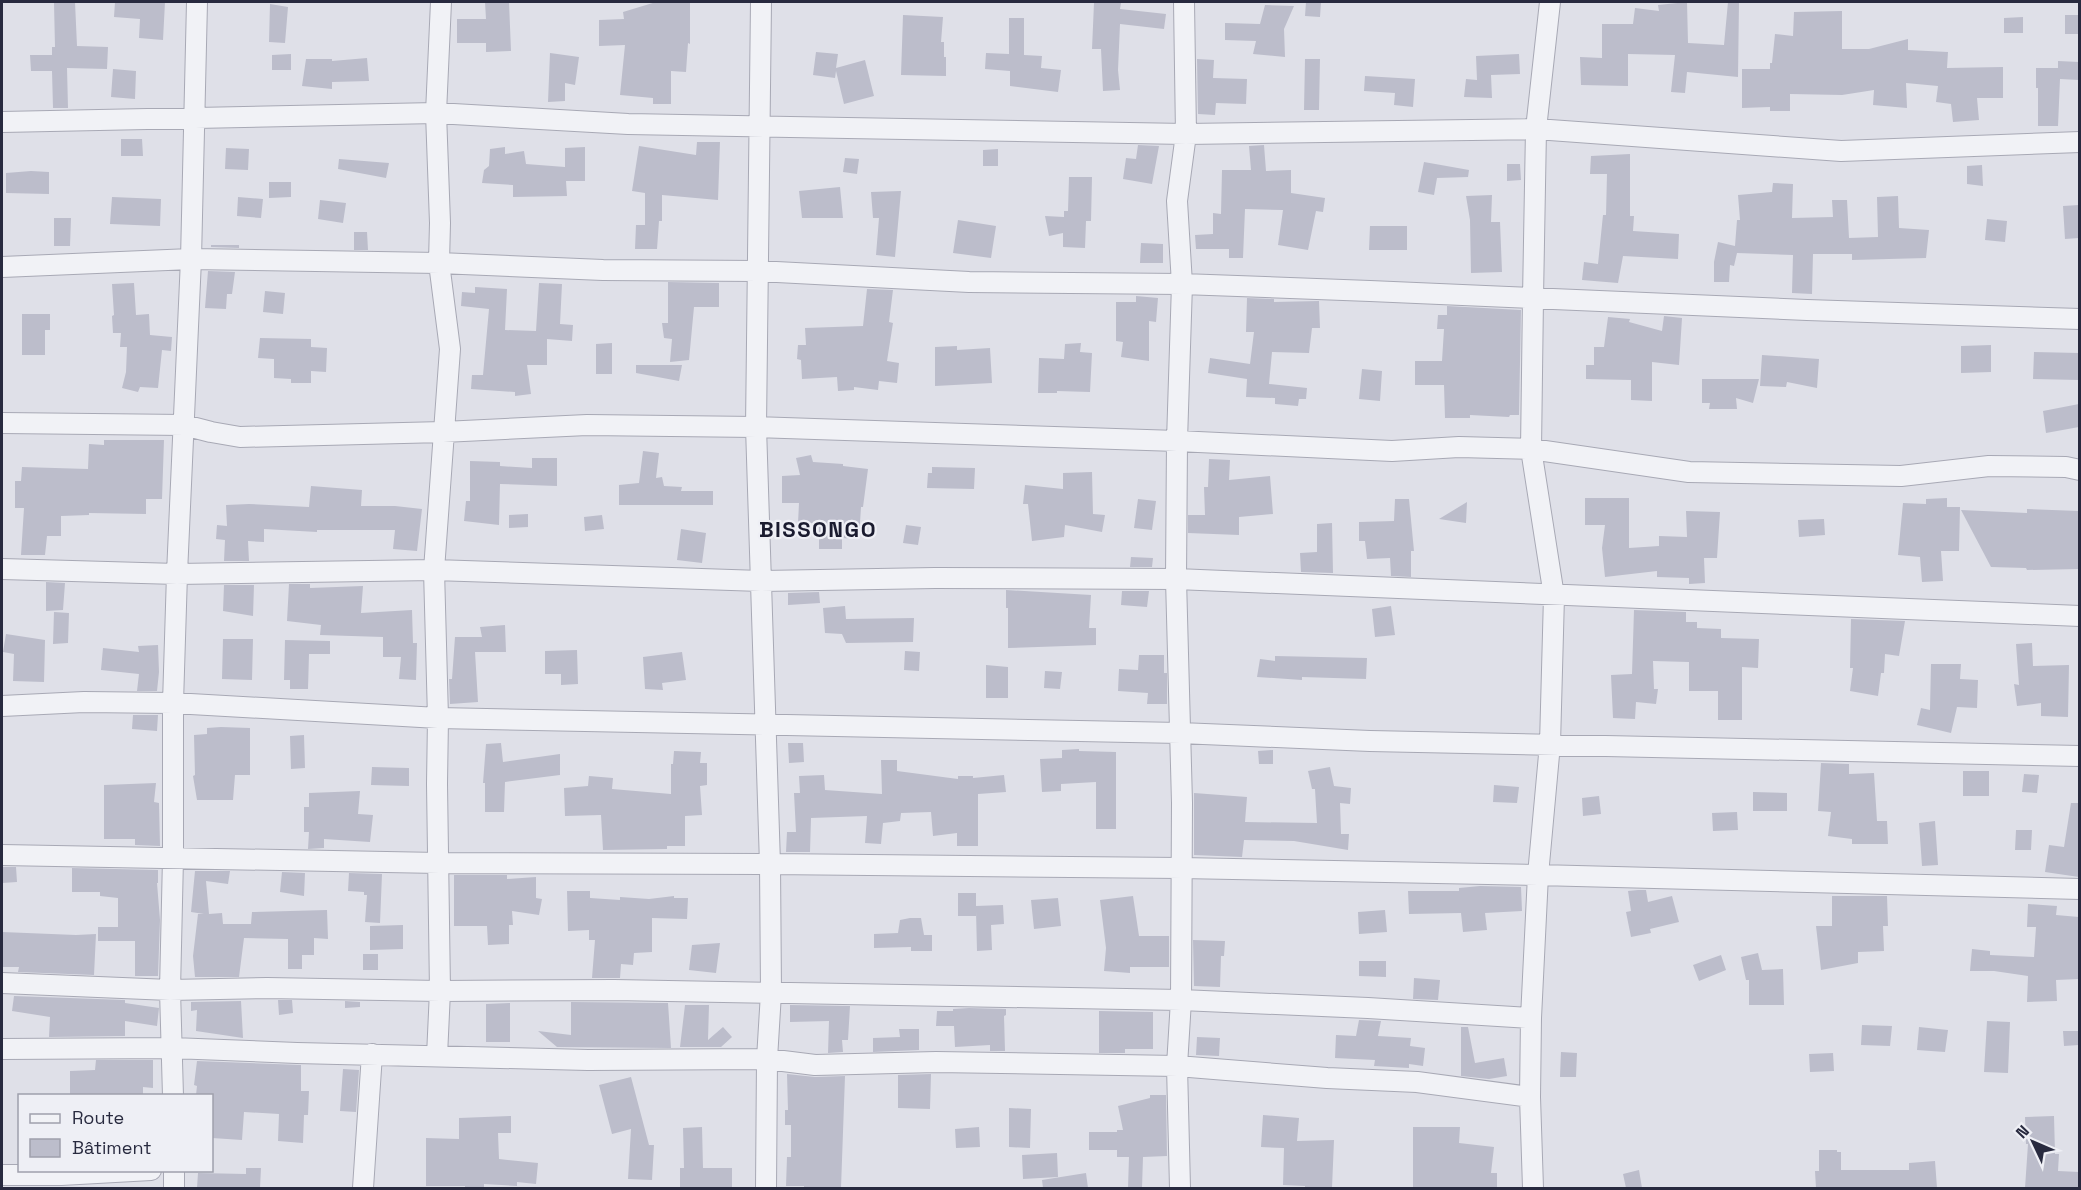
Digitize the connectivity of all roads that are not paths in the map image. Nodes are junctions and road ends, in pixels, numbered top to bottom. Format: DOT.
graph roads {
  1 [pos="197,2"];
  2 [pos="441,2"];
  3 [pos="762,2"];
  4 [pos="1184,2"];
  5 [pos="1550,2"];
  6 [pos="436,113"];
  7 [pos="195,117"];
  8 [pos="2,122"];
  9 [pos="760,126"];
  10 [pos="1536,129"];
  11 [pos="1186,134"];
  12 [pos="2079,142"];
  13 [pos="191,259"];
  14 [pos="439,263"];
  15 [pos="2,267"];
  16 [pos="759,271"];
  17 [pos="1182,284"];
  18 [pos="1533,298"];
  19 [pos="2079,319"];
  20 [pos="2,423"];
  21 [pos="184,425"];
  22 [pos="756,427"];
  23 [pos="443,432"];
  24 [pos="1177,441"];
  25 [pos="1531,449"];
  26 [pos="2079,470"];
  27 [pos="2,569"];
  28 [pos="434,570"];
  29 [pos="177,574"];
  30 [pos="1176,579"];
  31 [pos="761,581"];
  32 [pos="1554,596"];
  33 [pos="2079,616"];
  34 [pos="173,703"];
  35 [pos="2,706"];
  36 [pos="438,718"];
  37 [pos="765,724"];
  38 [pos="1180,733"];
  39 [pos="1550,744"];
  40 [pos="2079,756"];
  41 [pos="2,855"];
  42 [pos="173,858"];
  43 [pos="439,863"];
  44 [pos="770,864"];
  45 [pos="1181,868"];
  46 [pos="1539,875"];
  47 [pos="2079,889"];
  48 [pos="2,984"];
  49 [pos="170,990"];
  50 [pos="440,991"];
  51 [pos="771,993"];
  52 [pos="1181,1000"];
  53 [pos="1531,1018"];
  54 [pos="172,1048"];
  55 [pos="2,1049"];
  56 [pos="372,1054"];
  57 [pos="437,1056"];
  58 [pos="767,1059"];
  59 [pos="1177,1066"];
  60 [pos="173,1094"];
  61 [pos="1530,1097"];
  62 [pos="115,1172"];
  63 [pos="174,1172"];
  64 [pos="2,1175"];
  65 [pos="174,1188"];
  66 [pos="363,1188"];
  67 [pos="766,1188"];
  68 [pos="1180,1188"];
  69 [pos="1533,1188"];
  1 -- 7 [label="street"];
  2 -- 6 [label="street"];
  3 -- 9 [label="street"];
  4 -- 11 [label="street"];
  5 -- 10 [label="street"];
  6 -- 7 [label="street"];
  6 -- 9 [label="street"];
  6 -- 14 [label="street"];
  7 -- 8 [label="street"];
  7 -- 13 [label="street"];
  9 -- 11 [label="street"];
  9 -- 16 [label="street"];
  10 -- 11 [label="street"];
  10 -- 12 [label="street"];
  10 -- 18 [label="street"];
  11 -- 17 [label="street"];
  13 -- 14 [label="street"];
  13 -- 15 [label="street"];
  13 -- 21 [label="street"];
  14 -- 16 [label="street"];
  14 -- 23 [label="street"];
  16 -- 17 [label="street"];
  16 -- 22 [label="street"];
  17 -- 18 [label="street"];
  17 -- 24 [label="street"];
  18 -- 19 [label="street"];
  18 -- 25 [label="street"];
  20 -- 21 [label="street"];
  21 -- 23 [label="street"];
  21 -- 29 [label="street"];
  22 -- 23 [label="street"];
  22 -- 24 [label="street"];
  22 -- 31 [label="street"];
  23 -- 28 [label="street"];
  24 -- 25 [label="street"];
  24 -- 30 [label="street"];
  25 -- 26 [label="street"];
  25 -- 32 [label="street"];
  27 -- 29 [label="street"];
  28 -- 29 [label="street"];
  28 -- 31 [label="street"];
  28 -- 36 [label="street"];
  29 -- 34 [label="street"];
  30 -- 31 [label="street"];
  30 -- 32 [label="street"];
  30 -- 38 [label="street"];
  31 -- 37 [label="street"];
  32 -- 33 [label="street"];
  32 -- 39 [label="street"];
  34 -- 35 [label="street"];
  34 -- 36 [label="street"];
  34 -- 42 [label="street"];
  36 -- 37 [label="street"];
  36 -- 43 [label="street"];
  37 -- 38 [label="street"];
  37 -- 44 [label="street"];
  38 -- 39 [label="street"];
  38 -- 45 [label="street"];
  39 -- 40 [label="street"];
  39 -- 46 [label="street"];
  41 -- 42 [label="street"];
  42 -- 43 [label="street"];
  42 -- 49 [label="street"];
  43 -- 44 [label="street"];
  43 -- 50 [label="street"];
  44 -- 45 [label="street"];
  44 -- 51 [label="street"];
  45 -- 46 [label="street"];
  45 -- 52 [label="street"];
  46 -- 47 [label="street"];
  46 -- 53 [label="street"];
  48 -- 49 [label="street"];
  49 -- 50 [label="street"];
  49 -- 54 [label="street"];
  50 -- 51 [label="street"];
  50 -- 57 [label="street"];
  51 -- 52 [label="street"];
  51 -- 58 [label="street"];
  52 -- 53 [label="street"];
  52 -- 59 [label="street"];
  53 -- 61 [label="street"];
  54 -- 55 [label="street"];
  54 -- 56 [label="street"];
  54 -- 60 [label="street"];
  56 -- 57 [label="street"];
  56 -- 66 [label="street"];
  57 -- 58 [label="street"];
  58 -- 59 [label="street"];
  58 -- 67 [label="street"];
  59 -- 61 [label="street"];
  59 -- 68 [label="street"];
  61 -- 69 [label="street"];
  62 -- 64 [label="street"];
  63 -- 65 [label="street"];
}
